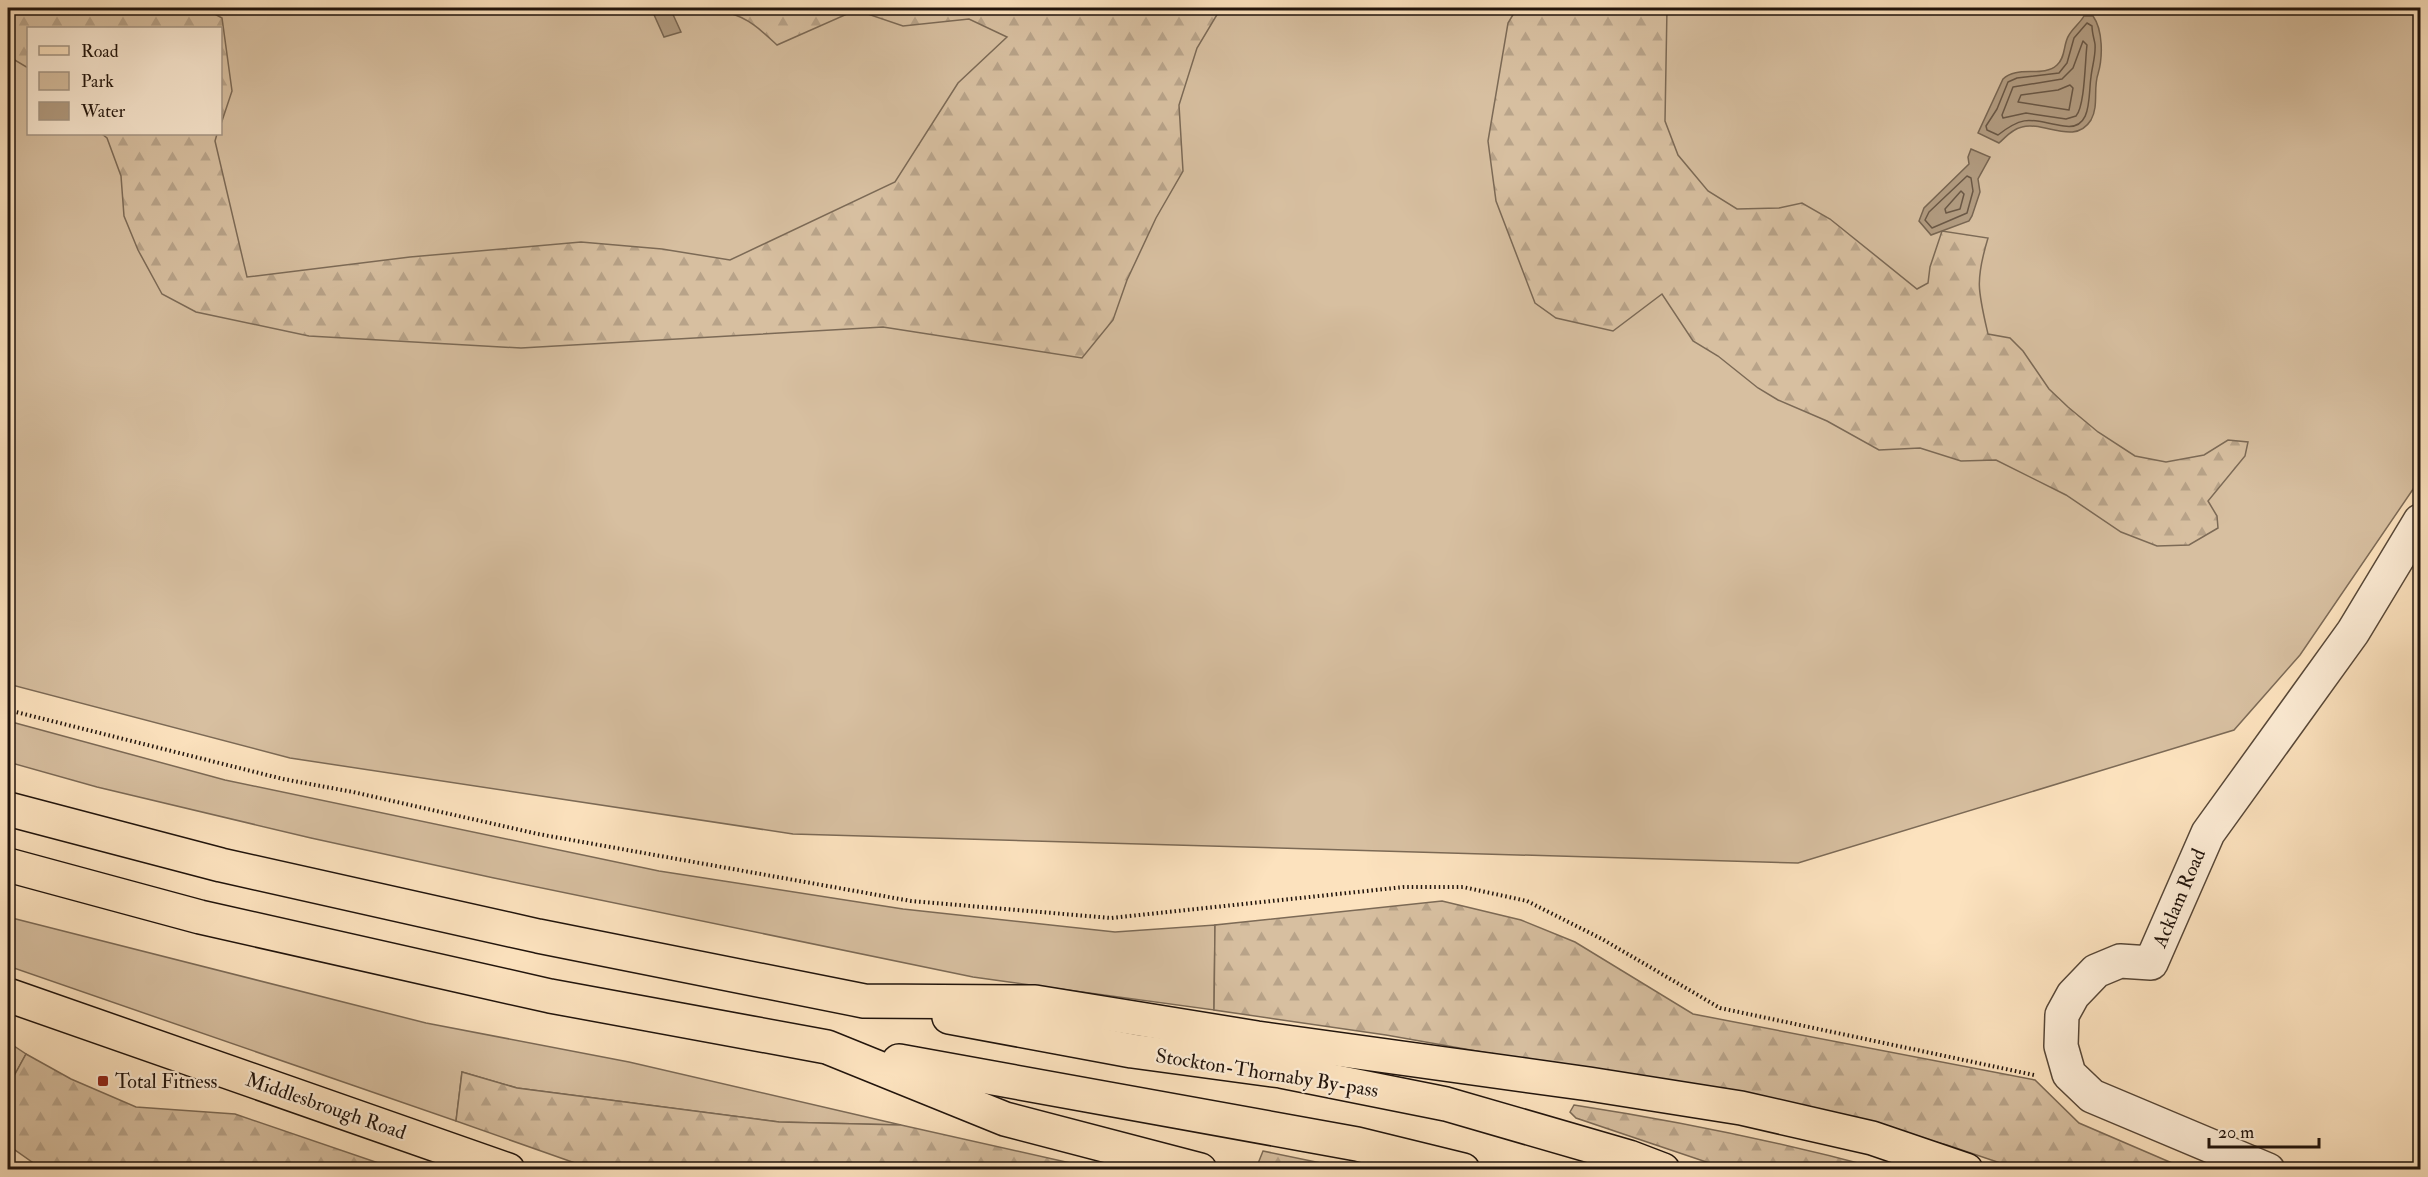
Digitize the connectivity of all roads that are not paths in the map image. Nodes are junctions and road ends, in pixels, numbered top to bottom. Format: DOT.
graph roads {
  1 [pos="2421,521"];
  2 [pos="8,809"];
  3 [pos="8,866"];
  4 [pos="8,995"];
  5 [pos="864,1001"];
  6 [pos="827,1047"];
  7 [pos="508,1170"];
  8 [pos="1200,1170"];
  9 [pos="1463,1170"];
  10 [pos="1663,1170"];
  11 [pos="1966,1170"];
  12 [pos="2268,1170"];
  1 -- 12 [label="street, Acklam Road"];
  2 -- 5 [label="main road"];
  3 -- 6 [label="main road"];
  4 -- 7 [label="main road, Middlesbrough Road"];
  5 -- 10 [label="main road, Stockton-Thornaby By-pass"];
  5 -- 11 [label="main road"];
  6 -- 8 [label="main road"];
  6 -- 9 [label="main road"];
}
